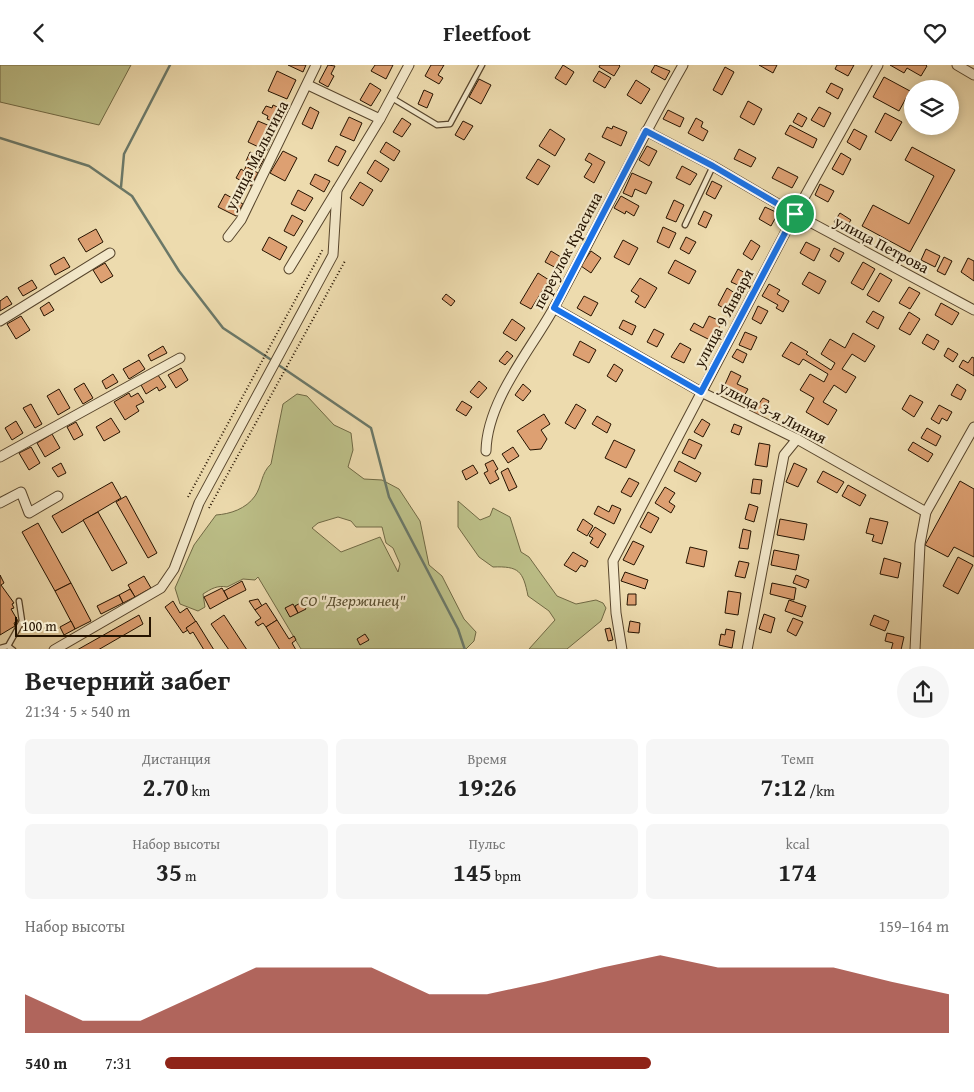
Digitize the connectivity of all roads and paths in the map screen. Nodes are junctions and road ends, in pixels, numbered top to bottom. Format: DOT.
graph roads {
  1 [pos="316,65"];
  2 [pos="409,65"];
  3 [pos="482,65"];
  4 [pos="682,65"];
  5 [pos="878,65"];
  6 [pos="961,66"];
  7 [pos="974,75"];
  8 [pos="308,85"];
  9 [pos="392,98"];
  10 [pos="380,119"];
  11 [pos="646,131"];
  12 [pos="713,166"];
  13 [pos="337,190"];
  14 [pos="795,214"];
  15 [pos="685,225"];
  16 [pos="228,237"];
  17 [pos="323,249"];
  18 [pos="110,253"];
  19 [pos="345,261"];
  20 [pos="289,269"];
  21 [pos="554,308"];
  22 [pos="974,310"];
  23 [pos="0,321"];
  24 [pos="180,358"];
  25 [pos="701,392"];
  26 [pos="974,427"];
  27 [pos="796,439"];
  28 [pos="486,451"];
  29 [pos="0,457"];
  30 [pos="58,496"];
  31 [pos="188,497"];
  32 [pos="0,503"];
  33 [pos="209,508"];
  34 [pos="926,512"];
  35 [pos="18,601"];
  36 [pos="0,647"];
  37 [pos="11,648"];
  38 [pos="54,649"];
  39 [pos="622,649"];
  40 [pos="747,649"];
  41 [pos="915,649"];
  1 -- 8 [label="street, улица Малыгина"];
  2 -- 9 [label="street"];
  3 -- 9 [label="lane"];
  4 -- 11 [label="street, переулок Красина"];
  5 -- 14 [label="street, улица 9 Января"];
  6 -- 7 [label="street"];
  8 -- 10 [label="street"];
  8 -- 16 [label="street, улица Малыгина"];
  9 -- 10 [label="street"];
  10 -- 13 [label="street"];
  11 -- 12 [label="street, улица Петрова"];
  11 -- 21 [label="street, переулок Красина"];
  12 -- 14 [label="street, улица Петрова"];
  12 -- 15 [label="lane"];
  13 -- 20 [label="street"];
  13 -- 38 [label="street"];
  14 -- 22 [label="street, улица Петрова"];
  14 -- 25 [label="street, улица 9 Января"];
  17 -- 31 [label="path"];
  18 -- 23 [label="street"];
  19 -- 33 [label="path"];
  21 -- 25 [label="street, улица 3-я Линия"];
  21 -- 28 [label="street, переулок Красина"];
  24 -- 29 [label="street"];
  25 -- 27 [label="street, улица 3-я Линия"];
  25 -- 39 [label="street, улица 9 Января"];
  26 -- 34 [label="street"];
  27 -- 34 [label="street, улица 3-я Линия"];
  27 -- 40 [label="street"];
  30 -- 32 [label="street"];
  34 -- 41 [label="street"];
  35 -- 37 [label="lane"];
  36 -- 37 [label="lane"];
}
